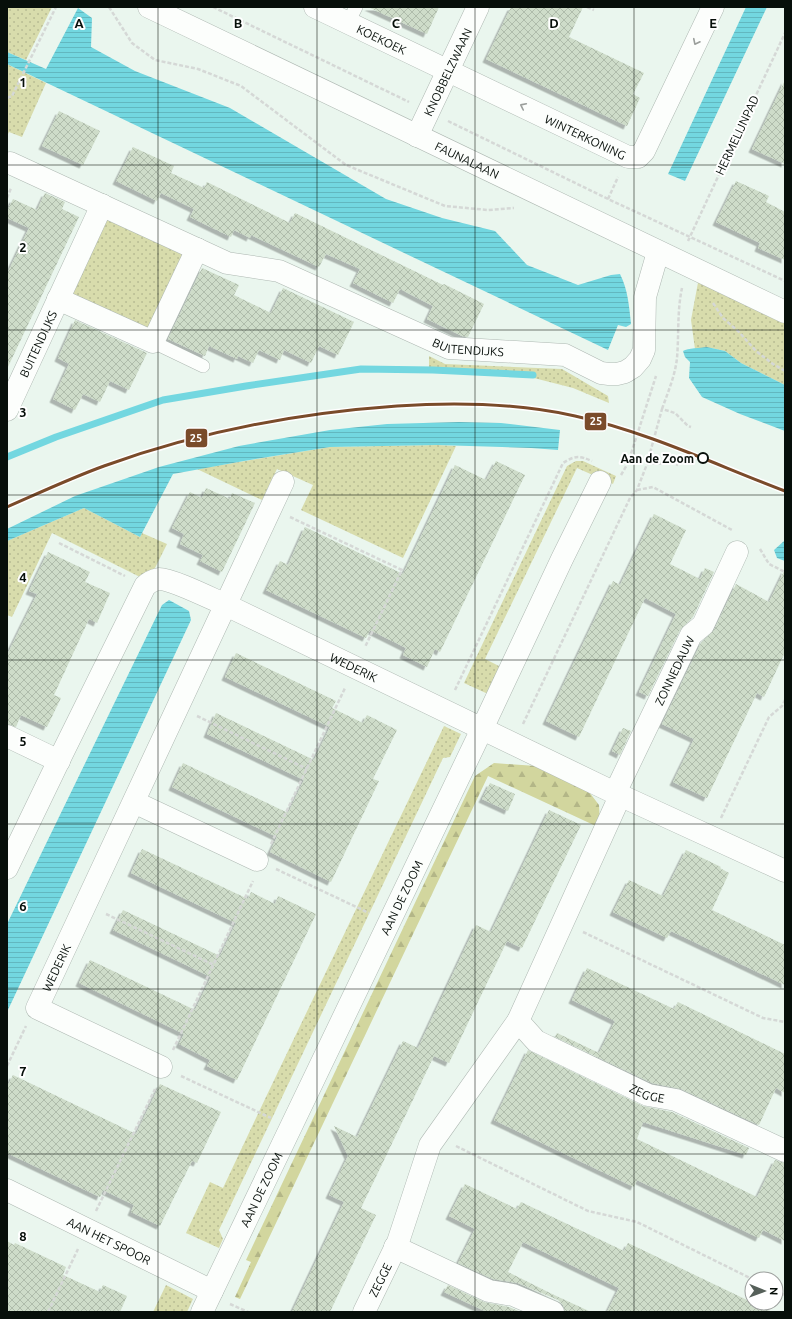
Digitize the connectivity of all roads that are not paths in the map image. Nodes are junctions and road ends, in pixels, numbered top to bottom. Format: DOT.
graph roads {
  1 [pos="149,7"];
  2 [pos="315,7"];
  3 [pos="478,7"];
  4 [pos="713,7"];
  5 [pos="352,15"];
  6 [pos="448,70"];
  7 [pos="417,136"];
  8 [pos="10,163"];
  9 [pos="102,205"];
  10 [pos="197,249"];
  11 [pos="658,252"];
  12 [pos="58,299"];
  13 [pos="785,312"];
  14 [pos="153,342"];
  15 [pos="203,366"];
  16 [pos="7,410"];
  17 [pos="603,472"];
  18 [pos="283,482"];
  19 [pos="737,542"];
  20 [pos="226,606"];
  21 [pos="482,729"];
  22 [pos="7,736"];
  23 [pos="59,761"];
  24 [pos="618,794"];
  25 [pos="134,802"];
  26 [pos="260,861"];
  27 [pos="7,868"];
  28 [pos="785,871"];
  29 [pos="518,1021"];
  30 [pos="162,1068"];
  31 [pos="785,1151"];
  32 [pos="7,1190"];
  33 [pos="395,1248"];
  34 [pos="212,1291"];
  35 [pos="202,1312"];
  36 [pos="364,1312"];
  37 [pos="553,1312"];
  1 -- 7 [label="street, FAUNALAAN"];
  2 -- 5 [label="street, KOEKOEK"];
  3 -- 6 [label="street, KNOBBELZWAAN"];
  4 -- 6 [label="street, WINTERKONING, one-way"];
  5 -- 6 [label="street, KOEKOEK"];
  6 -- 7 [label="street, KNOBBELZWAAN"];
  7 -- 11 [label="street, FAUNALAAN"];
  8 -- 9 [label="street, BUITENDIJKS"];
  9 -- 10 [label="street, BUITENDIJKS"];
  9 -- 12 [label="street, BUITENDIJKS"];
  10 -- 11 [label="street, BUITENDIJKS"];
  10 -- 14 [label="street"];
  11 -- 13 [label="street, FAUNALAAN"];
  12 -- 14 [label="street, BUITENDIJKS"];
  12 -- 16 [label="street, BUITENDIJKS"];
  14 -- 15 [label="lane, BUITENDIJKS"];
  17 -- 21 [label="street, AAN DE ZOOM"];
  18 -- 20 [label="street, WEDERIK"];
  19 -- 24 [label="street, ZONNEDAUW"];
  20 -- 21 [label="street, WEDERIK"];
  20 -- 23 [label="street, WEDERIK"];
  20 -- 25 [label="street, WEDERIK"];
  21 -- 24 [label="street"];
  21 -- 34 [label="street, AAN DE ZOOM"];
  22 -- 23 [label="street"];
  23 -- 27 [label="street"];
  24 -- 28 [label="street"];
  24 -- 29 [label="street, ZEGGE"];
  25 -- 26 [label="street"];
  25 -- 30 [label="street, WEDERIK"];
  29 -- 31 [label="street, ZEGGE"];
  29 -- 33 [label="street, ZEGGE"];
  32 -- 34 [label="street, AAN HET SPOOR"];
  33 -- 36 [label="street, ZEGGE"];
  33 -- 37 [label="street"];
  34 -- 35 [label="street, AAN DE ZOOM"];
}
